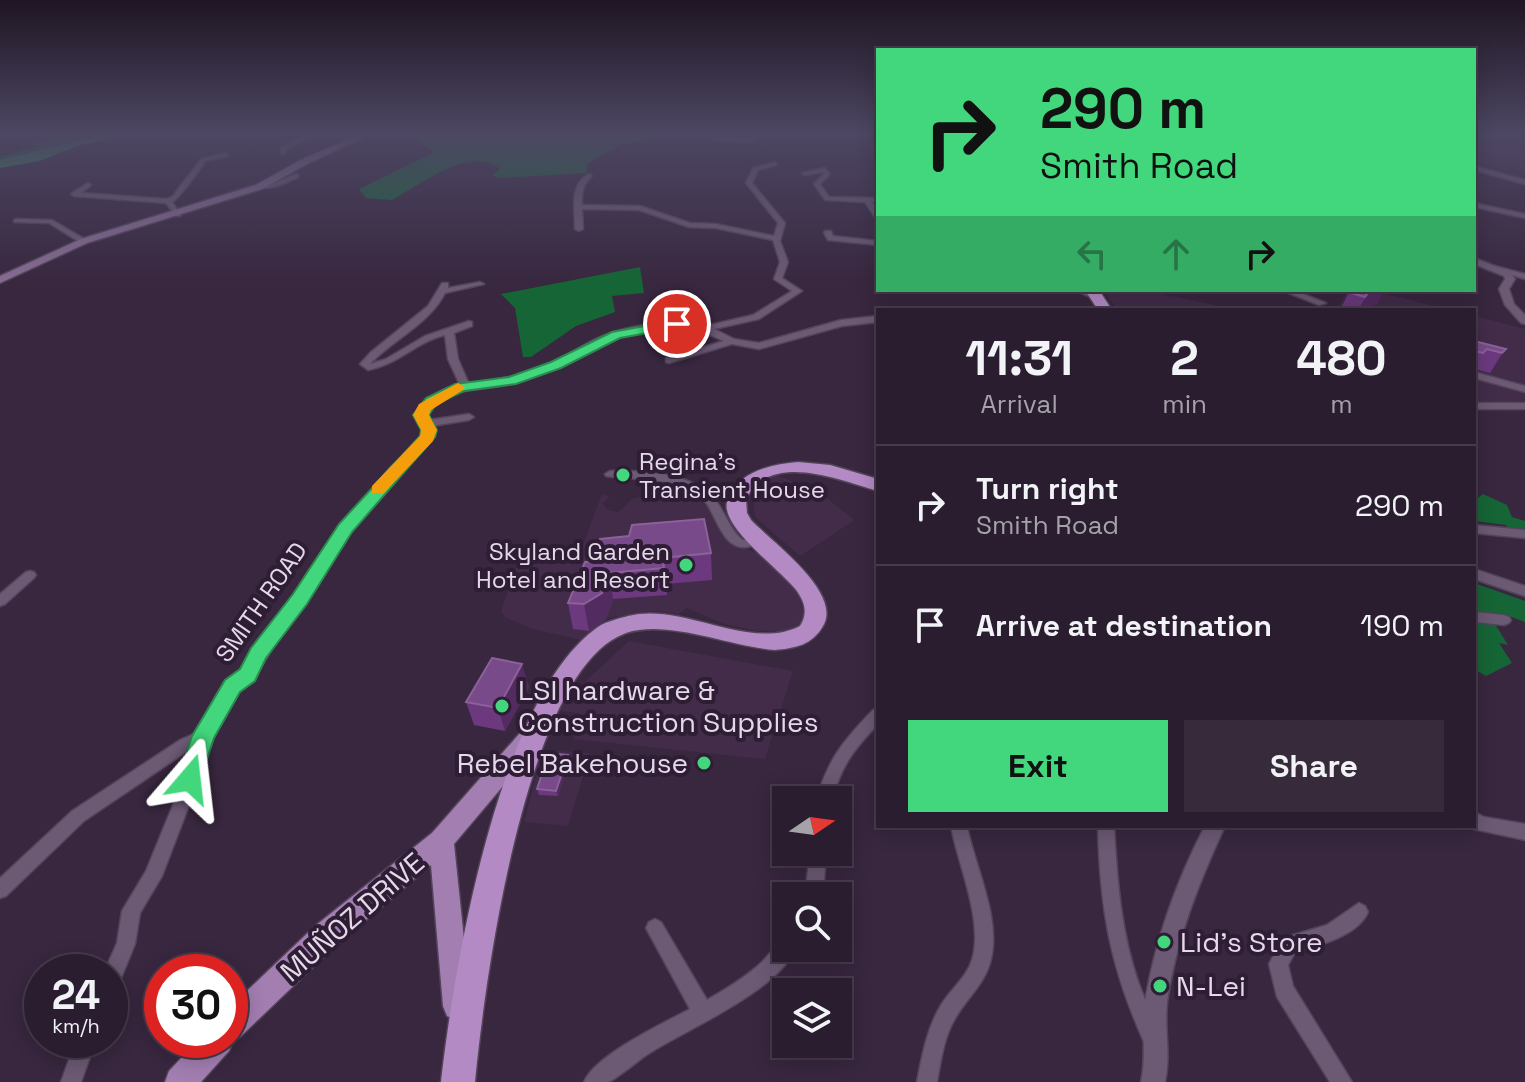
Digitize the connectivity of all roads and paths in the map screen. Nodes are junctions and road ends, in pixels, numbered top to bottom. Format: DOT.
graph roads {
  1 [pos="181,182"];
  2 [pos="267,182"];
  3 [pos="281,182"];
  4 [pos="581,182"];
  5 [pos="751,182"];
  6 [pos="819,182"];
  7 [pos="88,185"];
  8 [pos="259,187"];
  9 [pos="876,200"];
  10 [pos="168,201"];
  11 [pos="868,201"];
  12 [pos="1476,205"];
  13 [pos="578,207"];
  14 [pos="178,215"];
  15 [pos="876,215"];
  16 [pos="1525,216"];
  17 [pos="16,221"];
  18 [pos="579,229"];
  19 [pos="828,233"];
  20 [pos="777,239"];
  21 [pos="84,241"];
  22 [pos="876,243"];
  23 [pos="1476,262"];
  24 [pos="1498,268"];
  25 [pos="1525,277"];
  26 [pos="0,280"];
  27 [pos="480,284"];
  28 [pos="1290,292"];
  29 [pos="1324,307"];
  30 [pos="876,319"];
  31 [pos="1525,321"];
  32 [pos="469,324"];
  33 [pos="709,328"];
  34 [pos="449,332"];
  35 [pos="732,341"];
  36 [pos="669,360"];
  37 [pos="1476,376"];
  38 [pos="465,385"];
  39 [pos="1525,389"];
  40 [pos="1476,406"];
  41 [pos="1525,406"];
  42 [pos="469,417"];
  43 [pos="425,424"];
  44 [pos="610,474"];
  45 [pos="876,484"];
  46 [pos="1476,529"];
  47 [pos="1525,534"];
  48 [pos="758,541"];
  49 [pos="30,575"];
  50 [pos="1476,575"];
  51 [pos="1525,591"];
  52 [pos="0,601"];
  53 [pos="1476,617"];
  54 [pos="1504,620"];
  55 [pos="876,716"];
  56 [pos="535,731"];
  57 [pos="203,736"];
  58 [pos="828,786"];
  59 [pos="1476,821"];
  60 [pos="959,828"];
  61 [pos="1106,828"];
  62 [pos="1214,828"];
  63 [pos="1525,832"];
  64 [pos="441,841"];
  65 [pos="0,890"];
  66 [pos="1359,912"];
  67 [pos="655,928"];
  68 [pos="122,954"];
  69 [pos="776,962"];
  70 [pos="248,1010"];
  71 [pos="703,1012"];
  72 [pos="460,1039"];
  73 [pos="1157,1047"];
  74 [pos="80,1058"];
  75 [pos="202,1058"];
  76 [pos="71,1082"];
  77 [pos="180,1082"];
  78 [pos="458,1082"];
  79 [pos="594,1082"];
  80 [pos="927,1082"];
  81 [pos="1153,1082"];
  82 [pos="1342,1082"];
  1 -- 10 [label="street"];
  2 -- 8 [label="main road"];
  3 -- 8 [label="street"];
  4 -- 13 [label="street"];
  5 -- 20 [label="street"];
  6 -- 11 [label="street"];
  7 -- 10 [label="street"];
  8 -- 14 [label="main road"];
  9 -- 11 [label="street"];
  10 -- 14 [label="street"];
  11 -- 15 [label="street"];
  12 -- 16 [label="street"];
  13 -- 18 [label="street"];
  13 -- 20 [label="street"];
  14 -- 21 [label="main road"];
  17 -- 21 [label="street"];
  19 -- 22 [label="street"];
  20 -- 33 [label="street"];
  21 -- 26 [label="main road"];
  23 -- 24 [label="street"];
  24 -- 25 [label="street"];
  24 -- 31 [label="street"];
  27 -- 34 [label="street"];
  28 -- 29 [label="street"];
  30 -- 35 [label="street, SMITH ROAD"];
  32 -- 34 [label="street"];
  33 -- 35 [label="street, SMITH ROAD"];
  33 -- 38 [label="street, SMITH ROAD"];
  34 -- 38 [label="street"];
  35 -- 36 [label="street"];
  37 -- 39 [label="street"];
  38 -- 43 [label="street, SMITH ROAD"];
  40 -- 41 [label="street"];
  42 -- 43 [label="street"];
  43 -- 57 [label="street, SMITH ROAD"];
  44 -- 48 [label="street"];
  45 -- 48 [label="highway"];
  46 -- 47 [label="street"];
  48 -- 56 [label="highway"];
  49 -- 52 [label="street"];
  50 -- 51 [label="street"];
  53 -- 54 [label="street"];
  55 -- 58 [label="street"];
  56 -- 64 [label="main road, MUÑOZ DRIVE"];
  56 -- 72 [label="highway"];
  57 -- 65 [label="street"];
  57 -- 68 [label="street, SMITH ROAD"];
  59 -- 63 [label="street"];
  60 -- 80 [label="street"];
  61 -- 73 [label="street"];
  62 -- 73 [label="street"];
  64 -- 70 [label="main road, MUÑOZ DRIVE"];
  64 -- 72 [label="main road, MUÑOZ DRIVE"];
  66 -- 82 [label="street"];
  67 -- 71 [label="street"];
  69 -- 71 [label="street"];
  71 -- 79 [label="street"];
  72 -- 78 [label="highway"];
  73 -- 81 [label="street"];
  74 -- 76 [label="street"];
  75 -- 77 [label="main road"];
}
